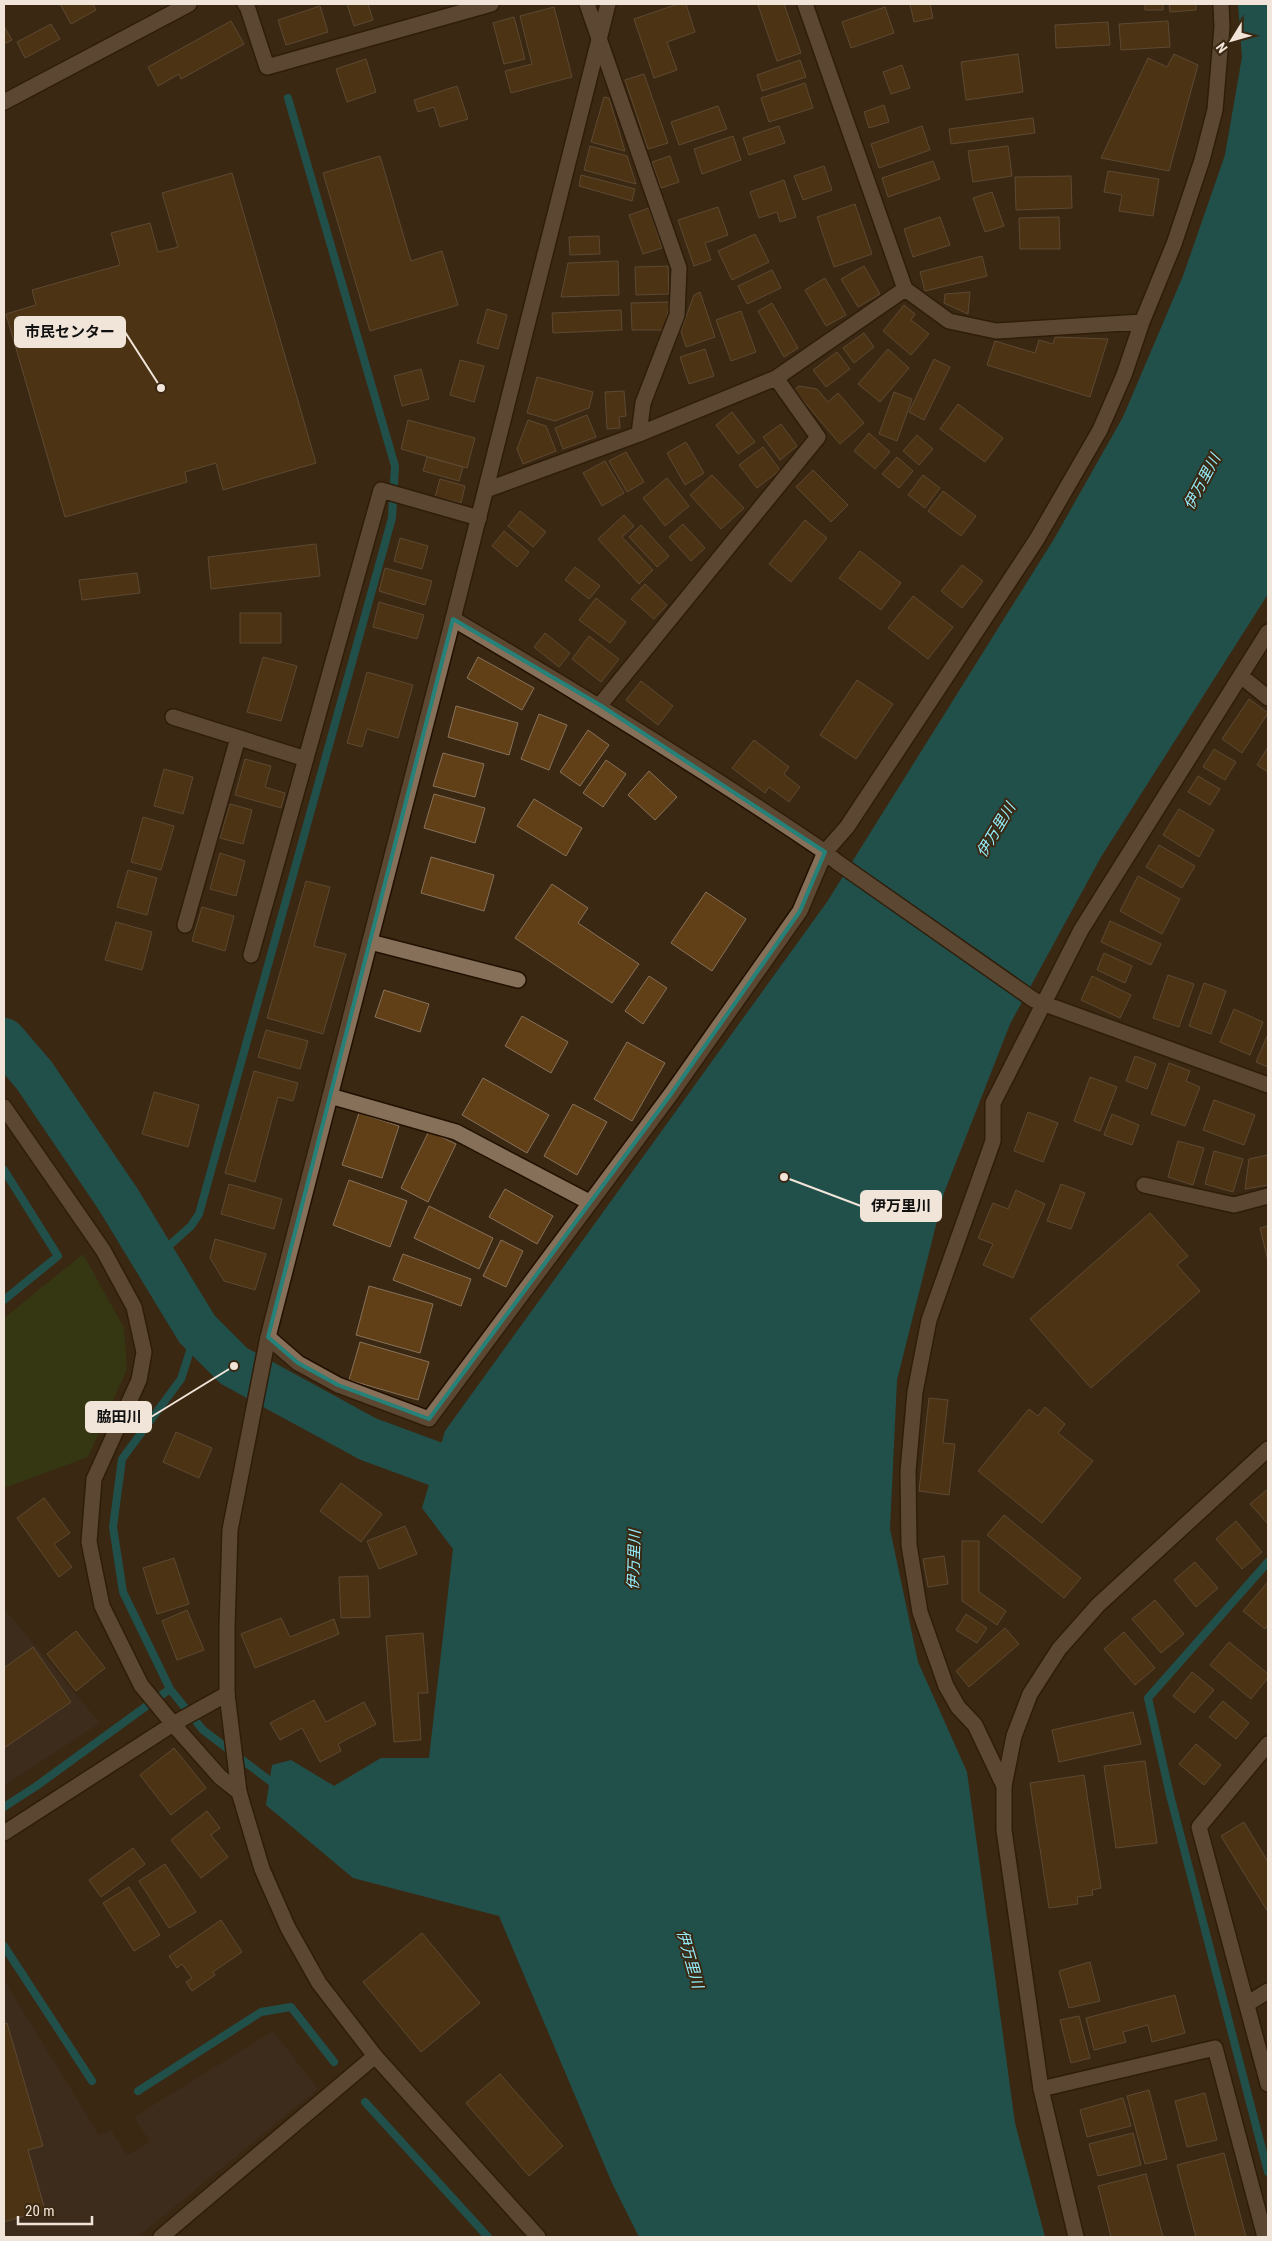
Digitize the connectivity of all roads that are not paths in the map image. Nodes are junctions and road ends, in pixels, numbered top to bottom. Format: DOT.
graph roads {
  1 [pos="189,4"];
  2 [pos="245,4"];
  3 [pos="491,4"];
  4 [pos="587,4"];
  5 [pos="608,4"];
  6 [pos="804,4"];
  7 [pos="1221,4"];
  8 [pos="600,37"];
  9 [pos="4,102"];
  10 [pos="905,289"];
  11 [pos="1142,322"];
  12 [pos="776,378"];
  13 [pos="639,434"];
  14 [pos="486,490"];
  15 [pos="479,518"];
  16 [pos="453,619"];
  17 [pos="1268,632"];
  18 [pos="1241,676"];
  19 [pos="1268,698"];
  20 [pos="600,705"];
  21 [pos="172,717"];
  22 [pos="238,738"];
  23 [pos="306,760"];
  24 [pos="826,852"];
  25 [pos="185,925"];
  26 [pos="370,942"];
  27 [pos="251,955"];
  28 [pos="518,980"];
  29 [pos="1040,1002"];
  30 [pos="1268,1085"];
  31 [pos="330,1096"];
  32 [pos="4,1107"];
  33 [pos="1144,1185"];
  34 [pos="1268,1196"];
  35 [pos="589,1202"];
  36 [pos="268,1336"];
  37 [pos="1268,1448"];
  38 [pos="227,1694"];
  39 [pos="173,1724"];
  40 [pos="1268,1744"];
  41 [pos="1004,1786"];
  42 [pos="239,1792"];
  43 [pos="4,1833"];
  44 [pos="1268,1991"];
  45 [pos="1247,2004"];
  46 [pos="375,2056"];
  47 [pos="1268,2084"];
  48 [pos="1042,2089"];
  49 [pos="162,2237"];
  50 [pos="538,2237"];
  51 [pos="1076,2237"];
  52 [pos="1265,2237"];
  1 -- 9 [label="street"];
  2 -- 3 [label="street"];
  4 -- 8 [label="street"];
  5 -- 8 [label="street"];
  6 -- 10 [label="street"];
  7 -- 11 [label="street"];
  8 -- 13 [label="street"];
  8 -- 14 [label="street"];
  10 -- 11 [label="street"];
  10 -- 12 [label="street"];
  11 -- 24 [label="street"];
  12 -- 13 [label="street"];
  12 -- 20 [label="street"];
  13 -- 14 [label="street"];
  14 -- 15 [label="street"];
  15 -- 16 [label="street"];
  15 -- 23 [label="street"];
  16 -- 20 [label="street"];
  16 -- 26 [label="street"];
  17 -- 18 [label="street"];
  18 -- 19 [label="street"];
  18 -- 29 [label="street"];
  20 -- 24 [label="street"];
  21 -- 22 [label="street"];
  22 -- 23 [label="street"];
  22 -- 25 [label="street"];
  23 -- 27 [label="street"];
  24 -- 29 [label="street"];
  24 -- 35 [label="street"];
  26 -- 28 [label="street"];
  26 -- 31 [label="street"];
  29 -- 30 [label="street"];
  29 -- 41 [label="street"];
  31 -- 35 [label="street"];
  31 -- 36 [label="street"];
  32 -- 39 [label="street"];
  33 -- 34 [label="street"];
  35 -- 36 [label="street"];
  36 -- 38 [label="street"];
  37 -- 41 [label="street"];
  38 -- 39 [label="street"];
  38 -- 42 [label="street"];
  39 -- 42 [label="street"];
  39 -- 43 [label="street"];
  40 -- 45 [label="street"];
  41 -- 48 [label="street"];
  42 -- 46 [label="street"];
  44 -- 45 [label="street"];
  45 -- 47 [label="street"];
  46 -- 49 [label="street"];
  46 -- 50 [label="street"];
  48 -- 51 [label="street"];
  48 -- 52 [label="street"];
}
